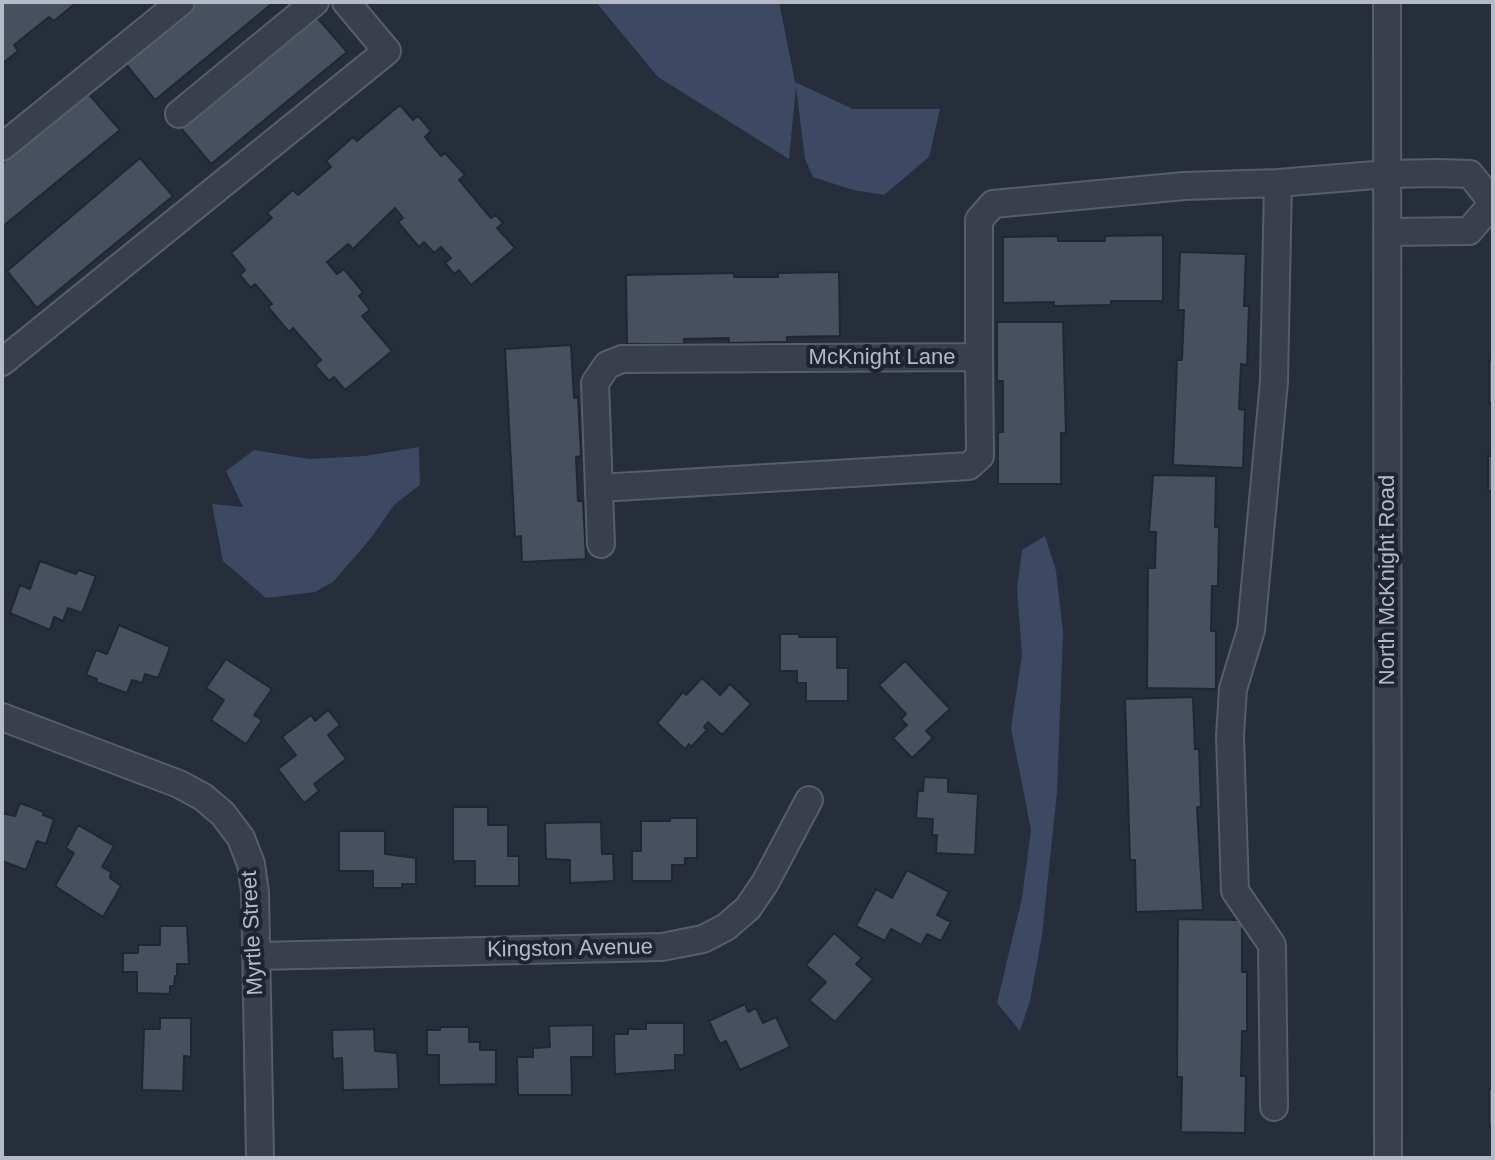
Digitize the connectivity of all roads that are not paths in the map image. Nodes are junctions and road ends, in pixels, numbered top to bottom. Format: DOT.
graph roads {
  1 [pos="181,2"];
  2 [pos="315,2"];
  3 [pos="346,2"];
  4 [pos="1387,2"];
  5 [pos="179,114"];
  6 [pos="2,147"];
  7 [pos="1387,174"];
  8 [pos="1278,183"];
  9 [pos="1387,232"];
  10 [pos="979,357"];
  11 [pos="2,362"];
  12 [pos="599,488"];
  13 [pos="601,544"];
  14 [pos="2,717"];
  15 [pos="809,800"];
  16 [pos="256,956"];
  17 [pos="1274,1107"];
  18 [pos="260,1158"];
  19 [pos="1388,1158"];
  1 -- 6 [label="street"];
  2 -- 5 [label="street"];
  3 -- 11 [label="street"];
  4 -- 7 [label="street, North McKnight Road"];
  7 -- 8 [label="street, McKnight Lane"];
  7 -- 9 [label="street, North McKnight Road"];
  7 -- 9 [label="street, McKnight Lane"];
  8 -- 10 [label="street, McKnight Lane"];
  8 -- 17 [label="street"];
  9 -- 19 [label="street, North McKnight Road"];
  10 -- 12 [label="street"];
  10 -- 12 [label="street, McKnight Lane"];
  12 -- 13 [label="street, McKnight Lane"];
  14 -- 16 [label="street, Myrtle Street"];
  15 -- 16 [label="street, Kingston Avenue"];
  16 -- 18 [label="street, Myrtle Street"];
}
